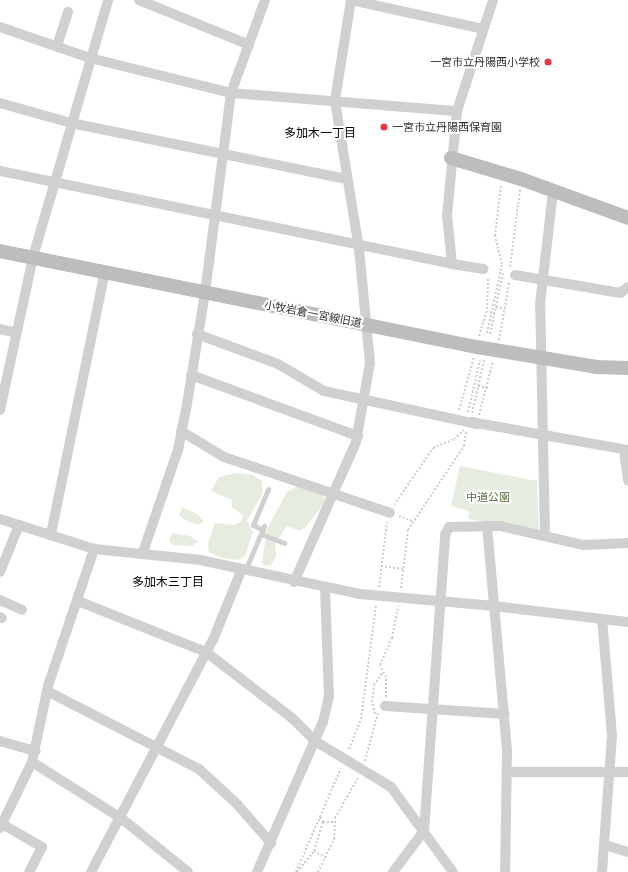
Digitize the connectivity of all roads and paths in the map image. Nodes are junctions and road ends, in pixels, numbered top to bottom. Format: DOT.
graph roads {
  1 [pos="108,0"];
  2 [pos="139,0"];
  3 [pos="265,0"];
  4 [pos="351,0"];
  5 [pos="493,0"];
  6 [pos="68,12"];
  7 [pos="0,27"];
  8 [pos="483,29"];
  9 [pos="248,45"];
  10 [pos="56,46"];
  11 [pos="90,58"];
  12 [pos="231,93"];
  13 [pos="335,100"];
  14 [pos="0,103"];
  15 [pos="457,111"];
  16 [pos="71,123"];
  17 [pos="224,155"];
  18 [pos="451,158"];
  19 [pos="0,171"];
  20 [pos="503,173"];
  21 [pos="346,179"];
  22 [pos="521,179"];
  23 [pos="54,183"];
  24 [pos="553,192"];
  25 [pos="213,216"];
  26 [pos="628,218"];
  27 [pos="358,244"];
  28 [pos="0,251"];
  29 [pos="33,258"];
  30 [pos="452,264"];
  31 [pos="484,269"];
  32 [pos="105,272"];
  33 [pos="500,272"];
  34 [pos="504,273"];
  35 [pos="515,276"];
  36 [pos="543,280"];
  37 [pos="628,287"];
  38 [pos="205,293"];
  39 [pos="496,307"];
  40 [pos="505,309"];
  41 [pos="366,325"];
  42 [pos="0,329"];
  43 [pos="16,333"];
  44 [pos="487,333"];
  45 [pos="197,334"];
  46 [pos="490,334"];
  47 [pos="541,357"];
  48 [pos="481,359"];
  49 [pos="484,360"];
  50 [pos="628,368"];
  51 [pos="191,375"];
  52 [pos="478,386"];
  53 [pos="488,388"];
  54 [pos="366,398"];
  55 [pos="0,410"];
  56 [pos="468,422"];
  57 [pos="181,431"];
  58 [pos="358,436"];
  59 [pos="543,437"];
  60 [pos="626,450"];
  61 [pos="628,481"];
  62 [pos="268,489"];
  63 [pos="334,493"];
  64 [pos="390,513"];
  65 [pos="0,519"];
  66 [pos="413,521"];
  67 [pos="20,525"];
  68 [pos="487,526"];
  69 [pos="262,530"];
  70 [pos="51,534"];
  71 [pos="545,535"];
  72 [pos="284,543"];
  73 [pos="628,543"];
  74 [pos="94,549"];
  75 [pos="143,552"];
  76 [pos="381,566"];
  77 [pos="403,569"];
  78 [pos="243,571"];
  79 [pos="0,572"];
  80 [pos="294,582"];
  81 [pos="325,588"];
  82 [pos="378,596"];
  83 [pos="399,598"];
  84 [pos="0,600"];
  85 [pos="78,601"];
  86 [pos="441,601"];
  87 [pos="494,606"];
  88 [pos="22,610"];
  89 [pos="602,619"];
  90 [pos="628,622"];
  91 [pos="206,652"];
  92 [pos="383,672"];
  93 [pos="47,691"];
  94 [pos="385,706"];
  95 [pos="434,710"];
  96 [pos="375,714"];
  97 [pos="505,714"];
  98 [pos="315,741"];
  99 [pos="0,742"];
  100 [pos="156,746"];
  101 [pos="36,751"];
  102 [pos="344,760"];
  103 [pos="32,762"];
  104 [pos="608,770"];
  105 [pos="361,771"];
  106 [pos="507,772"];
  107 [pos="628,772"];
  108 [pos="320,817"];
  109 [pos="121,818"];
  110 [pos="323,822"];
  111 [pos="336,822"];
  112 [pos="1,826"];
  113 [pos="424,831"];
  114 [pos="270,843"];
  115 [pos="605,845"];
  116 [pos="314,851"];
  117 [pos="628,852"];
  118 [pos="326,858"];
  119 [pos="29,872"];
  120 [pos="91,872"];
  121 [pos="188,872"];
  122 [pos="257,872"];
  123 [pos="297,872"];
  124 [pos="318,872"];
  125 [pos="393,872"];
  126 [pos="453,872"];
  127 [pos="505,872"];
  128 [pos="602,872"];
  1 -- 11 [label="street"];
  2 -- 9 [label="street"];
  3 -- 9 [label="street"];
  4 -- 8 [label="street"];
  4 -- 13 [label="street"];
  5 -- 8 [label="street"];
  6 -- 10 [label="street"];
  7 -- 10 [label="street"];
  8 -- 15 [label="street"];
  9 -- 12 [label="street"];
  10 -- 11 [label="street"];
  11 -- 12 [label="street"];
  11 -- 16 [label="street"];
  12 -- 13 [label="street"];
  12 -- 17 [label="street"];
  13 -- 15 [label="street"];
  13 -- 21 [label="street"];
  14 -- 16 [label="street"];
  15 -- 18 [label="street"];
  16 -- 17 [label="street"];
  16 -- 23 [label="street"];
  17 -- 21 [label="street"];
  17 -- 25 [label="street"];
  18 -- 20 [label="street"];
  18 -- 30 [label="street"];
  19 -- 23 [label="street"];
  20 -- 22 [label="street"];
  20 -- 33 [label="path"];
  21 -- 27 [label="street"];
  22 -- 24 [label="street"];
  22 -- 34 [label="path"];
  23 -- 25 [label="street"];
  23 -- 29 [label="street"];
  24 -- 26 [label="street"];
  24 -- 36 [label="street"];
  25 -- 27 [label="street"];
  25 -- 38 [label="street"];
  27 -- 30 [label="street"];
  27 -- 41 [label="street"];
  28 -- 29 [label="street, 小牧岩倉一宮線旧道"];
  29 -- 32 [label="street, 小牧岩倉一宮線旧道"];
  29 -- 43 [label="street"];
  30 -- 31 [label="street"];
  31 -- 33 [label="path"];
  32 -- 38 [label="street, 小牧岩倉一宮線旧道"];
  32 -- 70 [label="street"];
  33 -- 34 [label="path"];
  33 -- 44 [label="path"];
  34 -- 39 [label="path"];
  35 -- 36 [label="street"];
  36 -- 37 [label="street"];
  36 -- 47 [label="street"];
  38 -- 41 [label="street, 小牧岩倉一宮線旧道"];
  38 -- 45 [label="street"];
  39 -- 40 [label="path"];
  39 -- 46 [label="path"];
  41 -- 47 [label="street, 小牧岩倉一宮線旧道"];
  41 -- 54 [label="street"];
  42 -- 43 [label="street"];
  43 -- 55 [label="street"];
  45 -- 51 [label="street"];
  45 -- 54 [label="street"];
  47 -- 50 [label="street, 小牧岩倉一宮線旧道"];
  47 -- 59 [label="street"];
  48 -- 56 [label="path"];
  49 -- 52 [label="path"];
  51 -- 57 [label="street"];
  51 -- 58 [label="street"];
  52 -- 53 [label="path"];
  52 -- 56 [label="path"];
  54 -- 56 [label="street"];
  54 -- 58 [label="street"];
  56 -- 59 [label="street"];
  56 -- 64 [label="path"];
  56 -- 66 [label="path"];
  57 -- 63 [label="street"];
  57 -- 75 [label="street"];
  58 -- 63 [label="street"];
  59 -- 60 [label="street"];
  59 -- 71 [label="street"];
  60 -- 61 [label="street"];
  62 -- 69 [label="lane"];
  63 -- 64 [label="street"];
  63 -- 80 [label="street"];
  64 -- 66 [label="path"];
  64 -- 76 [label="path"];
  65 -- 67 [label="street"];
  66 -- 77 [label="path"];
  67 -- 70 [label="street"];
  67 -- 79 [label="street"];
  68 -- 71 [label="street"];
  68 -- 86 [label="street"];
  68 -- 87 [label="street"];
  69 -- 72 [label="lane"];
  69 -- 78 [label="lane"];
  70 -- 74 [label="street"];
  71 -- 73 [label="street"];
  74 -- 75 [label="street"];
  74 -- 85 [label="street"];
  75 -- 78 [label="street"];
  76 -- 77 [label="path"];
  76 -- 82 [label="path"];
  77 -- 83 [label="path"];
  78 -- 80 [label="street"];
  78 -- 91 [label="street"];
  80 -- 81 [label="street"];
  81 -- 82 [label="street"];
  81 -- 98 [label="street"];
  82 -- 83 [label="street"];
  82 -- 102 [label="path"];
  83 -- 86 [label="street"];
  83 -- 92 [label="path"];
  84 -- 88 [label="street"];
  85 -- 91 [label="street"];
  85 -- 93 [label="street"];
  86 -- 87 [label="street"];
  86 -- 95 [label="street"];
  87 -- 89 [label="street"];
  87 -- 97 [label="street"];
  89 -- 90 [label="street"];
  89 -- 104 [label="street"];
  91 -- 98 [label="street"];
  91 -- 100 [label="street"];
  92 -- 94 [label="path"];
  92 -- 96 [label="path"];
  93 -- 100 [label="street"];
  93 -- 101 [label="street"];
  94 -- 95 [label="street"];
  94 -- 96 [label="path"];
  95 -- 97 [label="street"];
  95 -- 113 [label="street"];
  96 -- 105 [label="path"];
  97 -- 106 [label="street"];
  98 -- 102 [label="street"];
  98 -- 114 [label="street"];
  99 -- 101 [label="street"];
  100 -- 109 [label="street"];
  100 -- 114 [label="street"];
  101 -- 103 [label="street"];
  102 -- 105 [label="street"];
  102 -- 108 [label="path"];
  103 -- 109 [label="street"];
  103 -- 112 [label="street"];
  104 -- 106 [label="street"];
  104 -- 107 [label="street"];
  104 -- 115 [label="street"];
  105 -- 111 [label="path"];
  105 -- 113 [label="street"];
  106 -- 127 [label="street"];
  108 -- 110 [label="path"];
  108 -- 123 [label="path"];
  109 -- 120 [label="street"];
  109 -- 121 [label="street"];
  110 -- 111 [label="path"];
  110 -- 116 [label="path"];
  111 -- 118 [label="path"];
  112 -- 119 [label="street"];
  113 -- 125 [label="street"];
  113 -- 126 [label="street"];
  114 -- 122 [label="street"];
  115 -- 117 [label="street"];
  115 -- 128 [label="street"];
  116 -- 118 [label="path"];
  116 -- 123 [label="path"];
  118 -- 124 [label="path"];
}
